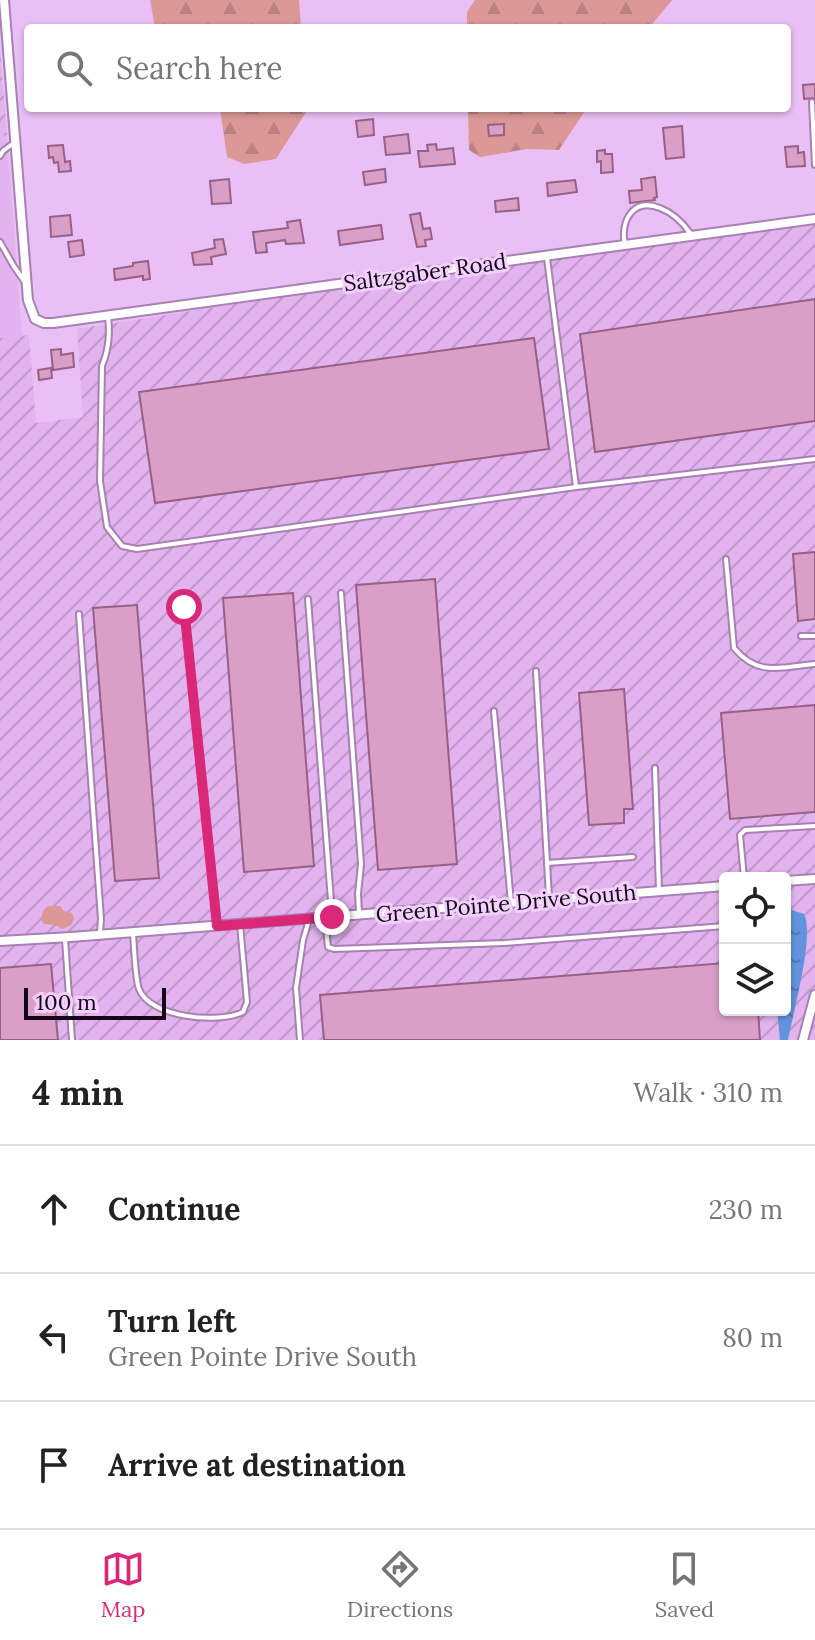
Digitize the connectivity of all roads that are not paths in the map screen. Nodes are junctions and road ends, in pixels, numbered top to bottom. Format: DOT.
graph roads {
  1 [pos="4,0"];
  2 [pos="812,102"];
  3 [pos="15,142"];
  4 [pos="0,156"];
  5 [pos="815,165"];
  6 [pos="815,219"];
  7 [pos="692,235"];
  8 [pos="0,242"];
  9 [pos="625,245"];
  10 [pos="546,255"];
  11 [pos="26,283"];
  12 [pos="108,316"];
  13 [pos="815,459"];
  14 [pos="576,487"];
  15 [pos="726,559"];
  16 [pos="341,593"];
  17 [pos="308,599"];
  18 [pos="184,607"];
  19 [pos="79,614"];
  20 [pos="801,636"];
  21 [pos="815,636"];
  22 [pos="815,664"];
  23 [pos="536,671"];
  24 [pos="494,711"];
  25 [pos="655,768"];
  26 [pos="815,826"];
  27 [pos="633,857"];
  28 [pos="547,863"];
  29 [pos="743,872"];
  30 [pos="815,879"];
  31 [pos="791,881"];
  32 [pos="719,886"];
  33 [pos="659,891"];
  34 [pos="549,900"];
  35 [pos="511,903"];
  36 [pos="359,915"];
  37 [pos="328,917"];
  38 [pos="309,919"];
  39 [pos="240,924"];
  40 [pos="217,926"];
  41 [pos="719,926"];
  42 [pos="133,933"];
  43 [pos="100,935"];
  44 [pos="65,938"];
  45 [pos="0,941"];
  46 [pos="815,995"];
  47 [pos="72,1040"];
  48 [pos="300,1040"];
  49 [pos="803,1040"];
  1 -- 3 [label="street"];
  2 -- 5 [label="lane"];
  3 -- 4 [label="lane"];
  3 -- 11 [label="street"];
  6 -- 7 [label="street, Saltzgaber Road"];
  7 -- 9 [label="street, Saltzgaber Road"];
  7 -- 9 [label="lane"];
  8 -- 11 [label="lane"];
  9 -- 10 [label="street, Saltzgaber Road"];
  10 -- 12 [label="street, Saltzgaber Road"];
  10 -- 14 [label="lane"];
  11 -- 12 [label="street, Saltzgaber Road"];
  12 -- 14 [label="lane"];
  13 -- 14 [label="lane"];
  15 -- 22 [label="lane"];
  16 -- 36 [label="lane"];
  17 -- 37 [label="lane"];
  18 -- 40 [label="lane"];
  19 -- 43 [label="lane"];
  20 -- 21 [label="lane"];
  23 -- 28 [label="lane"];
  24 -- 35 [label="lane"];
  25 -- 33 [label="lane"];
  26 -- 29 [label="lane"];
  27 -- 28 [label="lane"];
  28 -- 34 [label="lane"];
  30 -- 31 [label="street"];
  32 -- 33 [label="street, Green Pointe Drive South"];
  33 -- 34 [label="street, Green Pointe Drive South"];
  34 -- 35 [label="street, Green Pointe Drive South"];
  35 -- 36 [label="street, Green Pointe Drive South"];
  36 -- 37 [label="street, Green Pointe Drive South"];
  37 -- 38 [label="street, Green Pointe Drive South"];
  37 -- 41 [label="lane"];
  38 -- 39 [label="street, Green Pointe Drive South"];
  38 -- 48 [label="lane"];
  39 -- 40 [label="street, Green Pointe Drive South"];
  39 -- 42 [label="lane"];
  40 -- 42 [label="street, Green Pointe Drive South"];
  42 -- 43 [label="street, Green Pointe Drive South"];
  43 -- 44 [label="street, Green Pointe Drive South"];
  44 -- 45 [label="street, Green Pointe Drive South"];
  44 -- 47 [label="lane"];
  46 -- 49 [label="street"];
}
